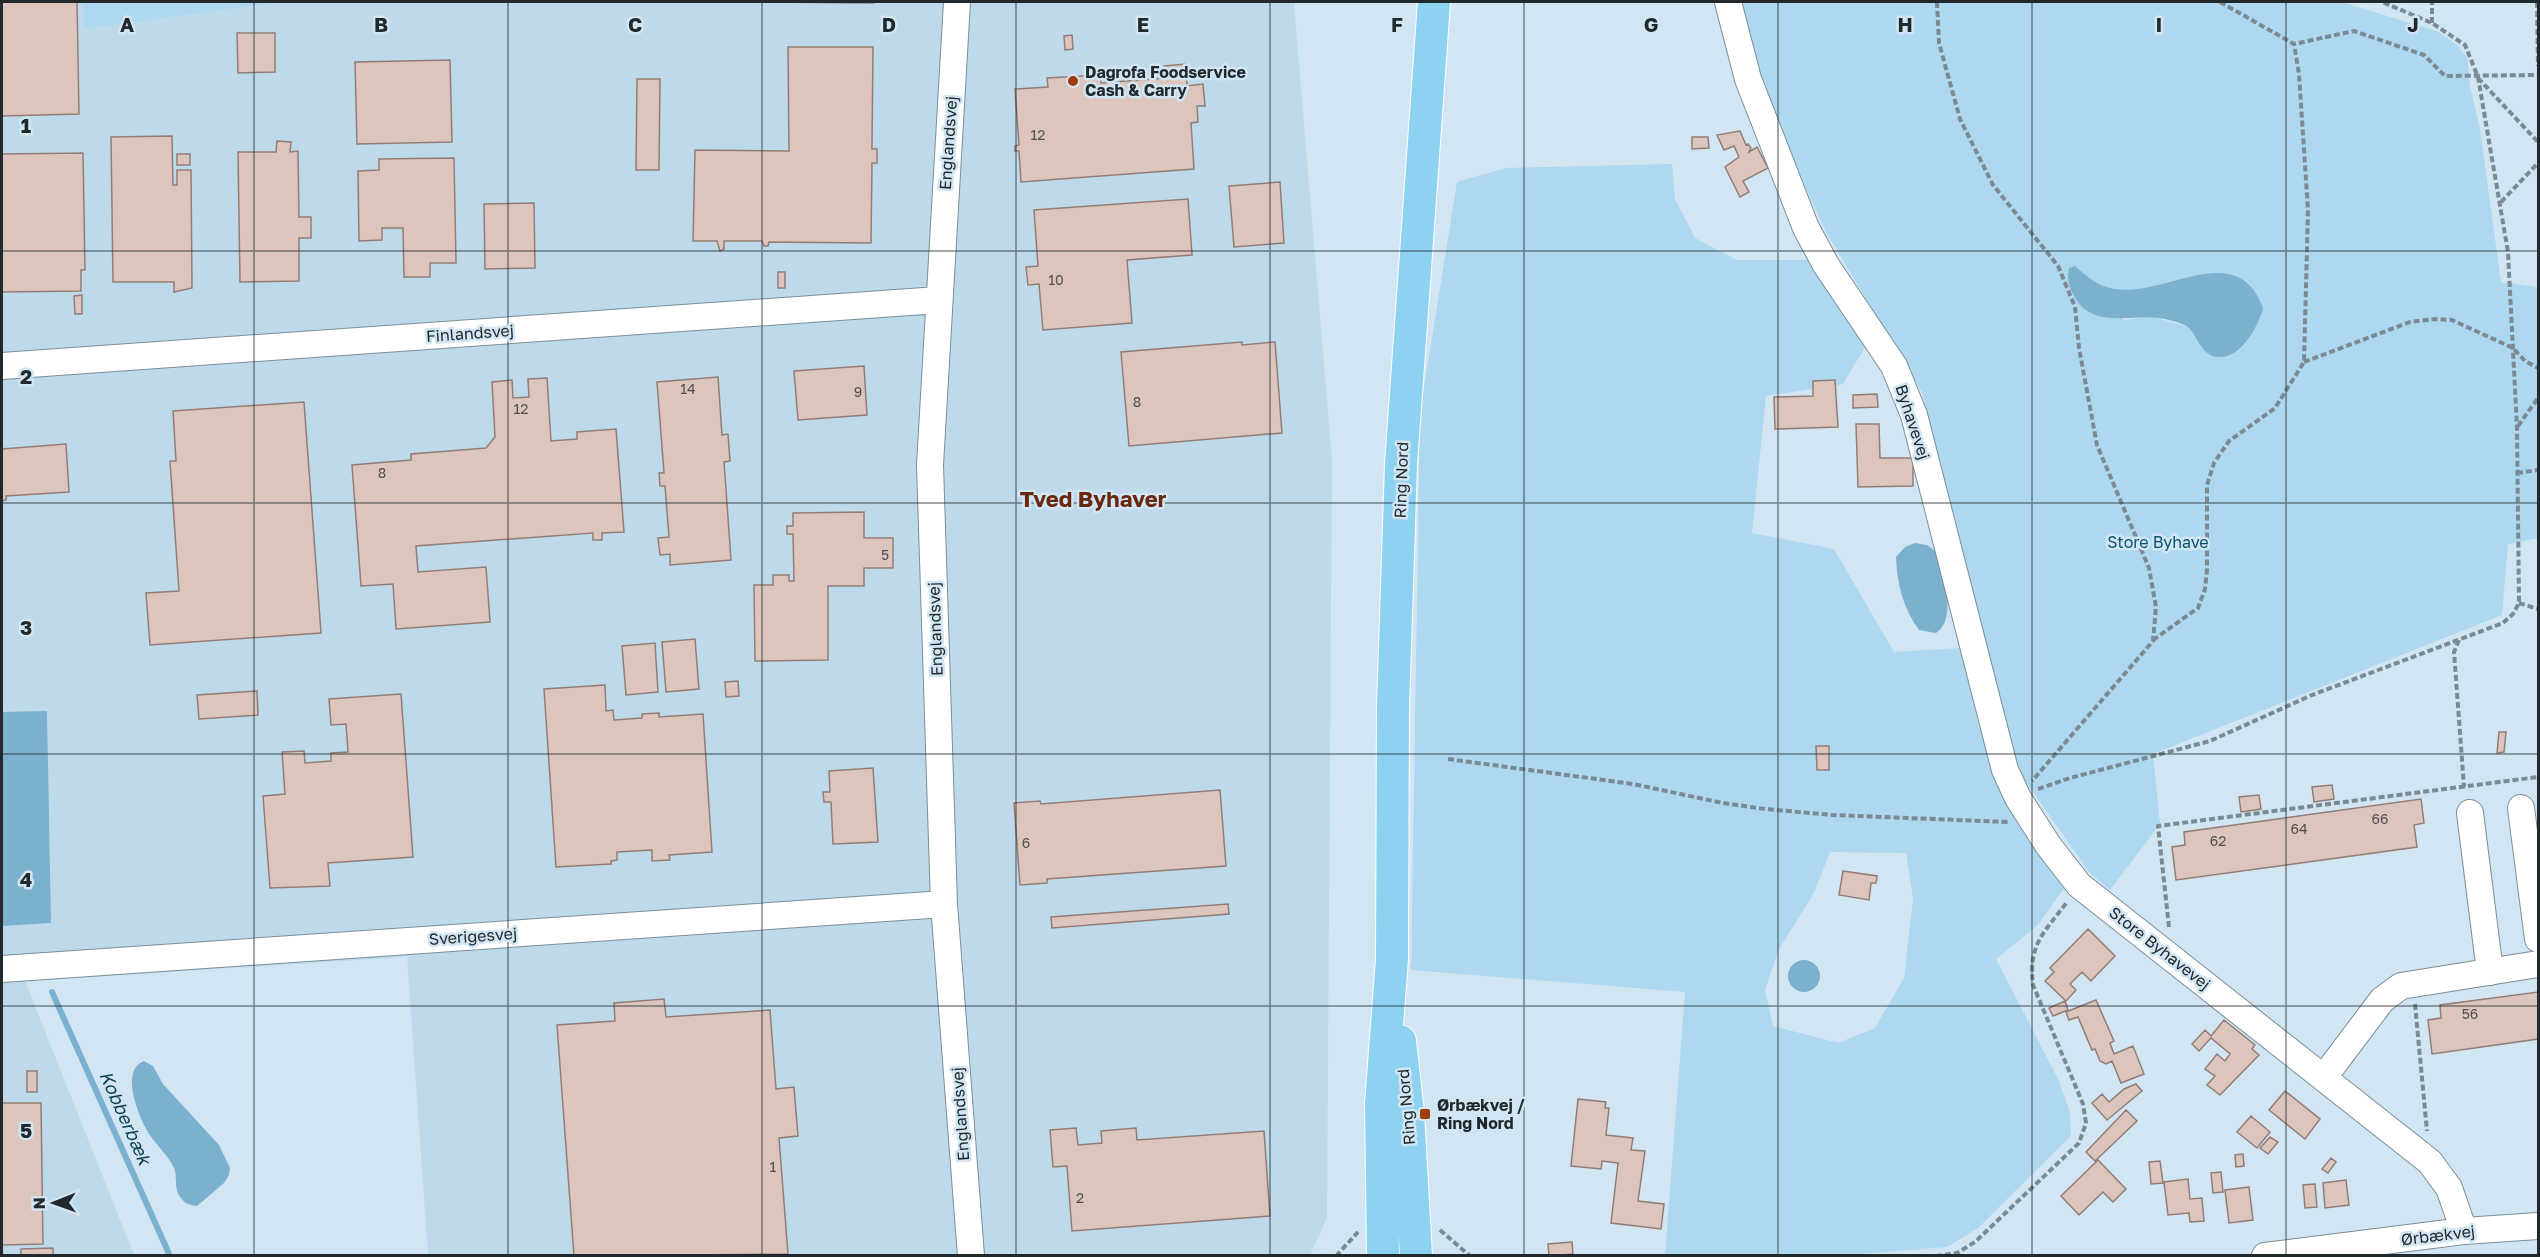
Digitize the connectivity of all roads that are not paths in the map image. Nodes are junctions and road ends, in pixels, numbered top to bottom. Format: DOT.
graph roads {
  1 [pos="957,2"];
  2 [pos="1434,2"];
  3 [pos="1728,2"];
  4 [pos="938,300"];
  5 [pos="2,366"];
  6 [pos="2018,798"];
  7 [pos="2522,808"];
  8 [pos="2470,813"];
  9 [pos="944,904"];
  10 [pos="2538,939"];
  11 [pos="1392,959"];
  12 [pos="2538,964"];
  13 [pos="2,969"];
  14 [pos="2490,972"];
  15 [pos="2324,1077"];
  16 [pos="2538,1226"];
  17 [pos="2464,1231"];
  18 [pos="972,1256"];
  19 [pos="1383,1256"];
  20 [pos="1416,1256"];
  21 [pos="2265,1256"];
  1 -- 4 [label="street, Englandsvej"];
  2 -- 11 [label="main road, Ring Nord"];
  3 -- 6 [label="street, Byhavevej"];
  4 -- 5 [label="street, Finlandsvej"];
  4 -- 9 [label="street, Englandsvej"];
  6 -- 15 [label="street, Store Byhavevej"];
  7 -- 10 [label="street"];
  8 -- 14 [label="street"];
  9 -- 13 [label="street, Sverigesvej"];
  9 -- 18 [label="street, Englandsvej"];
  11 -- 19 [label="main road, Ring Nord"];
  11 -- 20 [label="main road, Ring Nord"];
  12 -- 14 [label="street"];
  14 -- 15 [label="street"];
  15 -- 17 [label="street, Store Byhavevej"];
  16 -- 17 [label="street, Ørbækvej"];
  17 -- 21 [label="street, Ørbækvej"];
}
